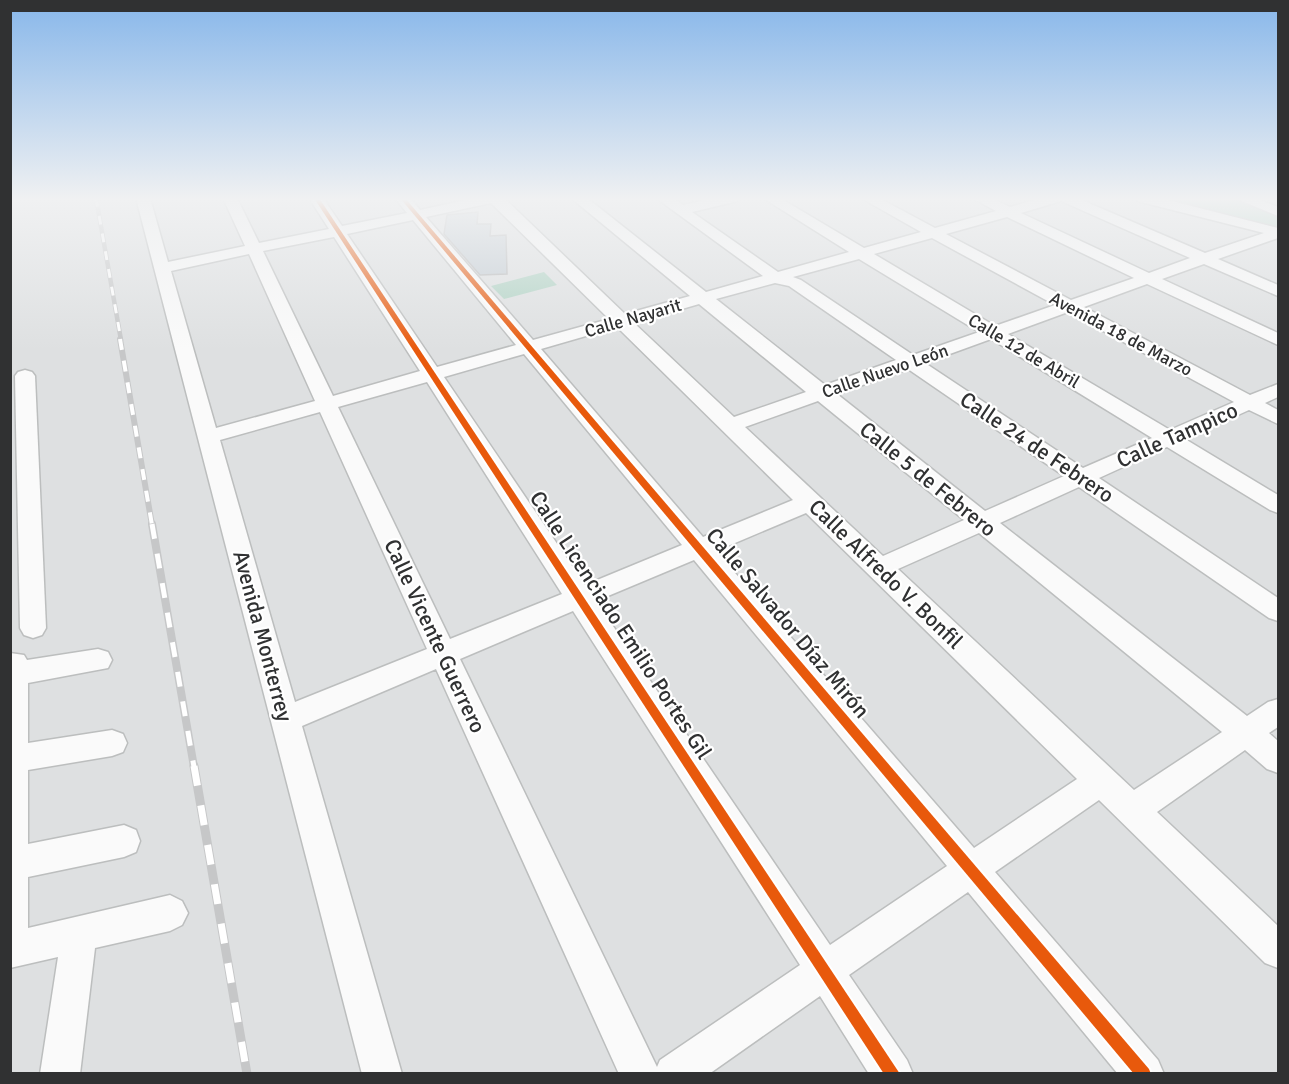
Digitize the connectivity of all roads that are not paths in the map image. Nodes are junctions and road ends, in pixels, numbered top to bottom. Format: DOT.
graph roads {
  1 [pos="157,249"];
  2 [pos="254,249"];
  3 [pos="350,249"];
  4 [pos="445,249"];
  5 [pos="546,249"];
  6 [pos="641,249"];
  7 [pos="747,249"];
  8 [pos="853,249"];
  9 [pos="881,249"];
  10 [pos="970,249"];
  11 [pos="1084,249"];
  12 [pos="1180,249"];
  13 [pos="1234,249"];
  14 [pos="862,254"];
  15 [pos="1204,259"];
  16 [pos="162,268"];
  17 [pos="788,278"];
  18 [pos="1148,279"];
  19 [pos="1278,291"];
  20 [pos="703,298"];
  21 [pos="1075,305"];
  22 [pos="621,321"];
  23 [pos="994,333"];
  24 [pos="1278,340"];
  25 [pos="529,347"];
  26 [pos="912,362"];
  27 [pos="432,374"];
  28 [pos="25,376"];
  29 [pos="822,393"];
  30 [pos="1267,400"];
  31 [pos="326,404"];
  32 [pos="1278,418"];
  33 [pos="730,425"];
  34 [pos="208,437"];
  35 [pos="1169,439"];
  36 [pos="19,458"];
  37 [pos="1083,477"];
  38 [pos="810,502"];
  39 [pos="1278,505"];
  40 [pos="982,522"];
  41 [pos="699,548"];
  42 [pos="878,568"];
  43 [pos="579,597"];
  44 [pos="1278,611"];
  45 [pos="33,628"];
  46 [pos="443,653"];
  47 [pos="98,660"];
  48 [pos="1278,711"];
  49 [pos="286,719"];
  50 [pos="1246,733"];
  51 [pos="112,743"];
  52 [pos="13,759"];
  53 [pos="1278,759"];
  54 [pos="1101,780"];
  55 [pos="1132,810"];
  56 [pos="124,841"];
  57 [pos="12,864"];
  58 [pos="971,869"];
  59 [pos="170,913"];
  60 [pos="78,934"];
  61 [pos="10,949"];
  62 [pos="1278,950"];
  63 [pos="825,970"];
  64 [pos="60,1074"];
  65 [pos="382,1074"];
  66 [pos="640,1074"];
  67 [pos="674,1074"];
  68 [pos="892,1074"];
  69 [pos="1144,1074"];
  1 -- 16 [label="street, Avenida Monterrey"];
  2 -- 16 [label="street"];
  2 -- 31 [label="street, Calle Vicente Guerrero"];
  3 -- 27 [label="street, Calle Licenciado Emilio Portes Gil"];
  4 -- 25 [label="street, Calle Salvador Díaz Mirón"];
  5 -- 22 [label="street, Calle Alfredo V. Bonfil"];
  6 -- 20 [label="street, Calle 5 de Febrero"];
  7 -- 17 [label="street, Calle 24 de Febrero"];
  8 -- 14 [label="street, Calle 12 de Abril"];
  9 -- 14 [label="street, Calle Nayarit"];
  10 -- 21 [label="street, Avenida 18 de Marzo"];
  11 -- 18 [label="street"];
  12 -- 15 [label="street"];
  13 -- 15 [label="street, Calle Nuevo León"];
  14 -- 17 [label="street, Calle Nayarit"];
  14 -- 23 [label="street, Calle 12 de Abril"];
  15 -- 18 [label="street, Calle Nuevo León"];
  15 -- 19 [label="street"];
  16 -- 34 [label="street, Avenida Monterrey"];
  17 -- 20 [label="street, Calle Nayarit"];
  17 -- 26 [label="street, Calle 24 de Febrero"];
  18 -- 21 [label="street, Calle Nuevo León"];
  18 -- 24 [label="street"];
  20 -- 22 [label="street, Calle Nayarit"];
  20 -- 29 [label="street, Calle 5 de Febrero"];
  21 -- 23 [label="street, Calle Nuevo León"];
  21 -- 30 [label="street, Avenida 18 de Marzo"];
  22 -- 25 [label="street, Calle Nayarit"];
  22 -- 33 [label="street, Calle Alfredo V. Bonfil"];
  23 -- 26 [label="street, Calle Nuevo León"];
  23 -- 35 [label="street, Calle 12 de Abril"];
  25 -- 27 [label="street, Calle Nayarit"];
  25 -- 41 [label="street, Calle Salvador Díaz Mirón"];
  26 -- 29 [label="street, Calle Nuevo León"];
  26 -- 37 [label="street, Calle 24 de Febrero"];
  27 -- 31 [label="street, Calle Nayarit"];
  27 -- 43 [label="street, Calle Licenciado Emilio Portes Gil"];
  28 -- 36 [label="street"];
  29 -- 33 [label="street, Calle Nuevo León"];
  29 -- 40 [label="street, Calle 5 de Febrero"];
  30 -- 32 [label="street, Avenida 18 de Marzo"];
  30 -- 35 [label="street, Calle Tampico"];
  31 -- 34 [label="street, Calle Nayarit"];
  31 -- 46 [label="street, Calle Vicente Guerrero"];
  33 -- 38 [label="street, Calle Alfredo V. Bonfil"];
  34 -- 49 [label="street, Avenida Monterrey"];
  35 -- 37 [label="street, Calle Tampico"];
  35 -- 39 [label="street, Calle 12 de Abril"];
  36 -- 45 [label="street"];
  37 -- 40 [label="street, Calle Tampico"];
  37 -- 44 [label="street, Calle 24 de Febrero"];
  38 -- 41 [label="street"];
  38 -- 42 [label="street, Calle Alfredo V. Bonfil"];
  40 -- 42 [label="street, Calle Tampico"];
  40 -- 50 [label="street, Calle 5 de Febrero"];
  41 -- 43 [label="street"];
  41 -- 58 [label="street, Calle Salvador Díaz Mirón"];
  42 -- 54 [label="street, Calle Alfredo V. Bonfil"];
  43 -- 46 [label="street"];
  43 -- 63 [label="street, Calle Licenciado Emilio Portes Gil"];
  46 -- 49 [label="street"];
  46 -- 66 [label="street, Calle Vicente Guerrero"];
  47 -- 52 [label="street"];
  48 -- 50 [label="street"];
  49 -- 65 [label="street, Avenida Monterrey"];
  50 -- 53 [label="street, Calle 5 de Febrero"];
  50 -- 55 [label="street"];
  51 -- 52 [label="street"];
  52 -- 57 [label="street"];
  54 -- 55 [label="street, Calle Alfredo V. Bonfil"];
  54 -- 58 [label="street"];
  55 -- 62 [label="street, Calle Alfredo V. Bonfil"];
  56 -- 57 [label="street"];
  57 -- 61 [label="street"];
  58 -- 63 [label="street"];
  58 -- 69 [label="street, Calle Salvador Díaz Mirón"];
  59 -- 60 [label="street"];
  60 -- 61 [label="street"];
  60 -- 64 [label="street"];
  63 -- 67 [label="street"];
  63 -- 68 [label="street, Calle Licenciado Emilio Portes Gil"];
}
